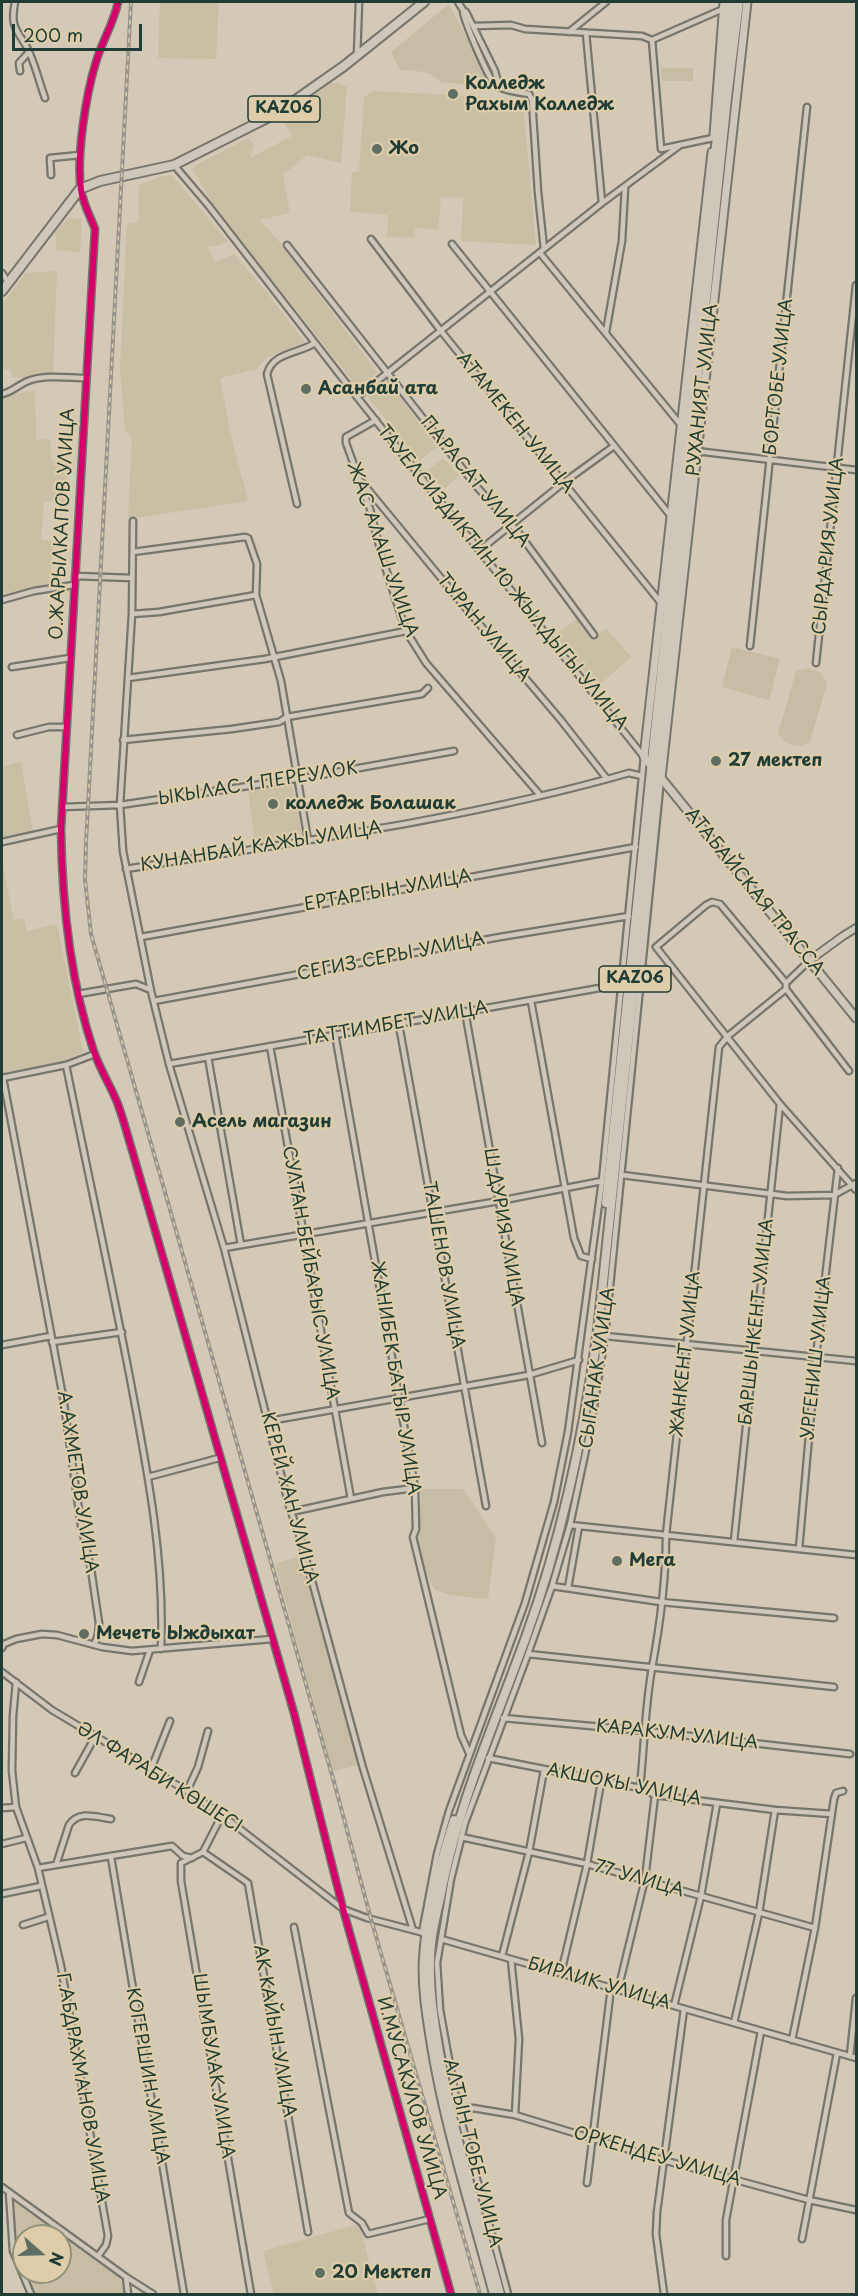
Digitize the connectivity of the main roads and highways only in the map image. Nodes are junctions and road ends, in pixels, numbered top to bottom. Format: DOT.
graph roads {
  1 [pos="424,2"];
  2 [pos="731,2"];
  3 [pos="739,2"];
  4 [pos="747,2"];
  5 [pos="724,5"];
  6 [pos="2,291"];
  7 [pos="644,757"];
  8 [pos="656,772"];
  9 [pos="856,1018"];
  10 [pos="427,1934"];
  11 [pos="494,2295"];
  12 [pos="500,2295"];
  1 -- 6 [label="main road, KАZ06"];
  2 -- 8 [label="main road, KАZ06"];
  3 -- 8 [label="main road, KАZ06"];
  4 -- 8 [label="main road, РУХАНИЯТ УЛИЦА"];
  5 -- 7 [label="main road, РУХАНИЯТ УЛИЦА"];
  7 -- 8 [label="main road, ТАУЕЛСИЗДИКТИН 10 ЖЫЛДЫГЫ УЛИЦА"];
  8 -- 9 [label="main road, АТАБАЙСКАЯ ТРАССА"];
  8 -- 10 [label="main road, KАZ06"];
  10 -- 11 [label="main road, KАZ06"];
  10 -- 12 [label="main road, KАZ06"];
}
